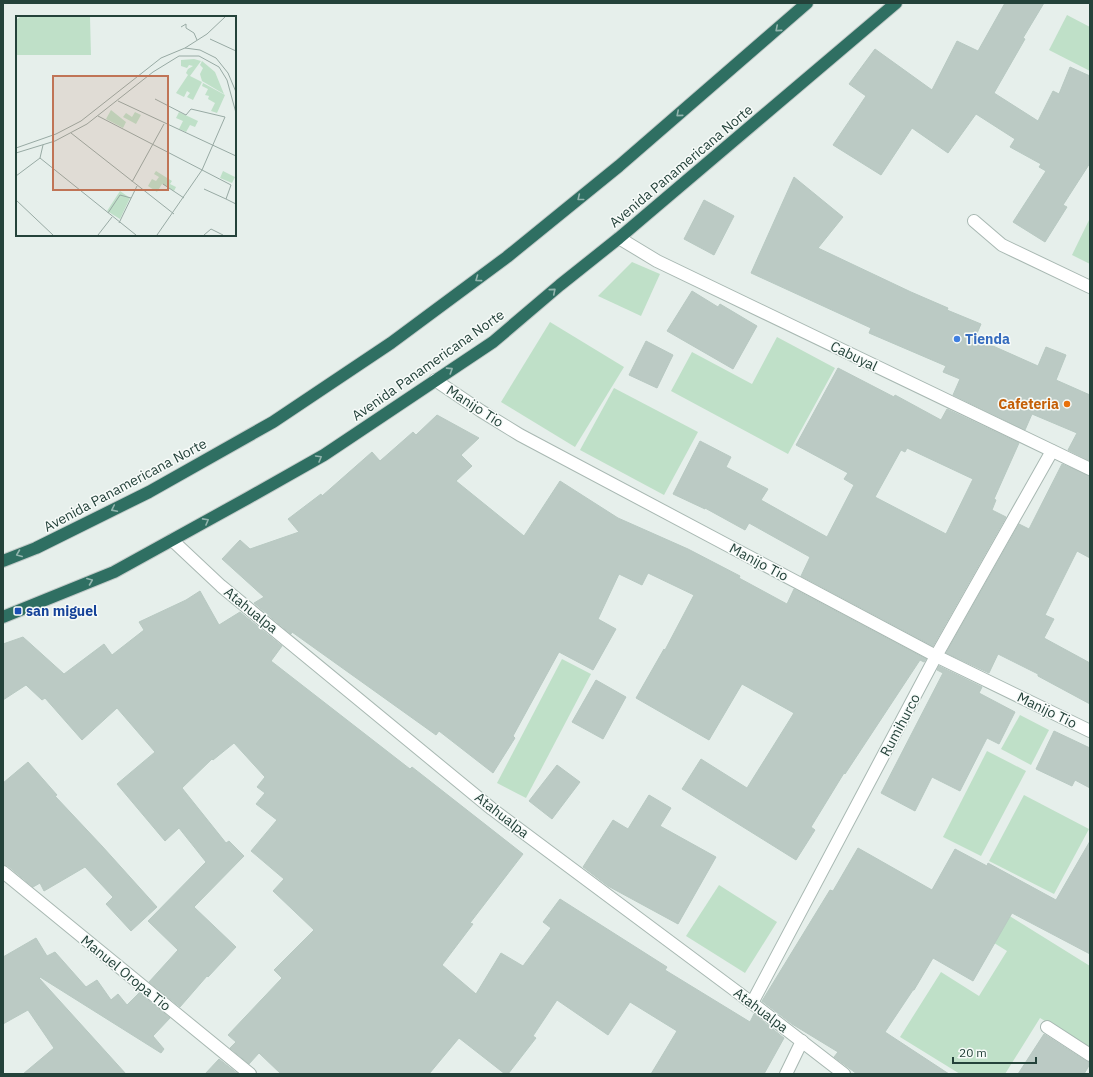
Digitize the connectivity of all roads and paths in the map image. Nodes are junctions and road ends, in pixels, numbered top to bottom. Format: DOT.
graph roads {
  1 [pos="807,3"];
  2 [pos="896,3"];
  3 [pos="974,221"];
  4 [pos="620,238"];
  5 [pos="1090,287"];
  6 [pos="435,380"];
  7 [pos="1052,451"];
  8 [pos="1090,469"];
  9 [pos="172,540"];
  10 [pos="3,561"];
  11 [pos="3,617"];
  12 [pos="936,656"];
  13 [pos="1090,731"];
  14 [pos="3,872"];
  15 [pos="752,1003"];
  16 [pos="1047,1027"];
  17 [pos="802,1041"];
  18 [pos="1090,1055"];
  19 [pos="250,1074"];
  20 [pos="786,1074"];
  21 [pos="844,1074"];
  1 -- 10 [label="highway, Avenida Panamericana Norte, one-way"];
  2 -- 4 [label="highway, Avenida Panamericana Norte"];
  3 -- 5 [label="street"];
  6 -- 4 [label="highway, Avenida Panamericana Norte, one-way"];
  4 -- 7 [label="street, Cabuyal"];
  9 -- 6 [label="highway, Avenida Panamericana Norte, one-way"];
  6 -- 12 [label="street, Manijo Tio"];
  7 -- 8 [label="street, Cabuyal"];
  7 -- 12 [label="street, Rumihurco"];
  11 -- 9 [label="highway, Avenida Panamericana Norte, one-way"];
  9 -- 15 [label="street, Atahualpa"];
  12 -- 13 [label="street, Manijo Tio"];
  12 -- 15 [label="street, Rumihurco"];
  14 -- 19 [label="street, Manuel Oropa Tio"];
  15 -- 17 [label="street, Atahualpa"];
  16 -- 18 [label="street"];
  17 -- 20 [label="street"];
  17 -- 21 [label="street, Atahualpa"];
}
